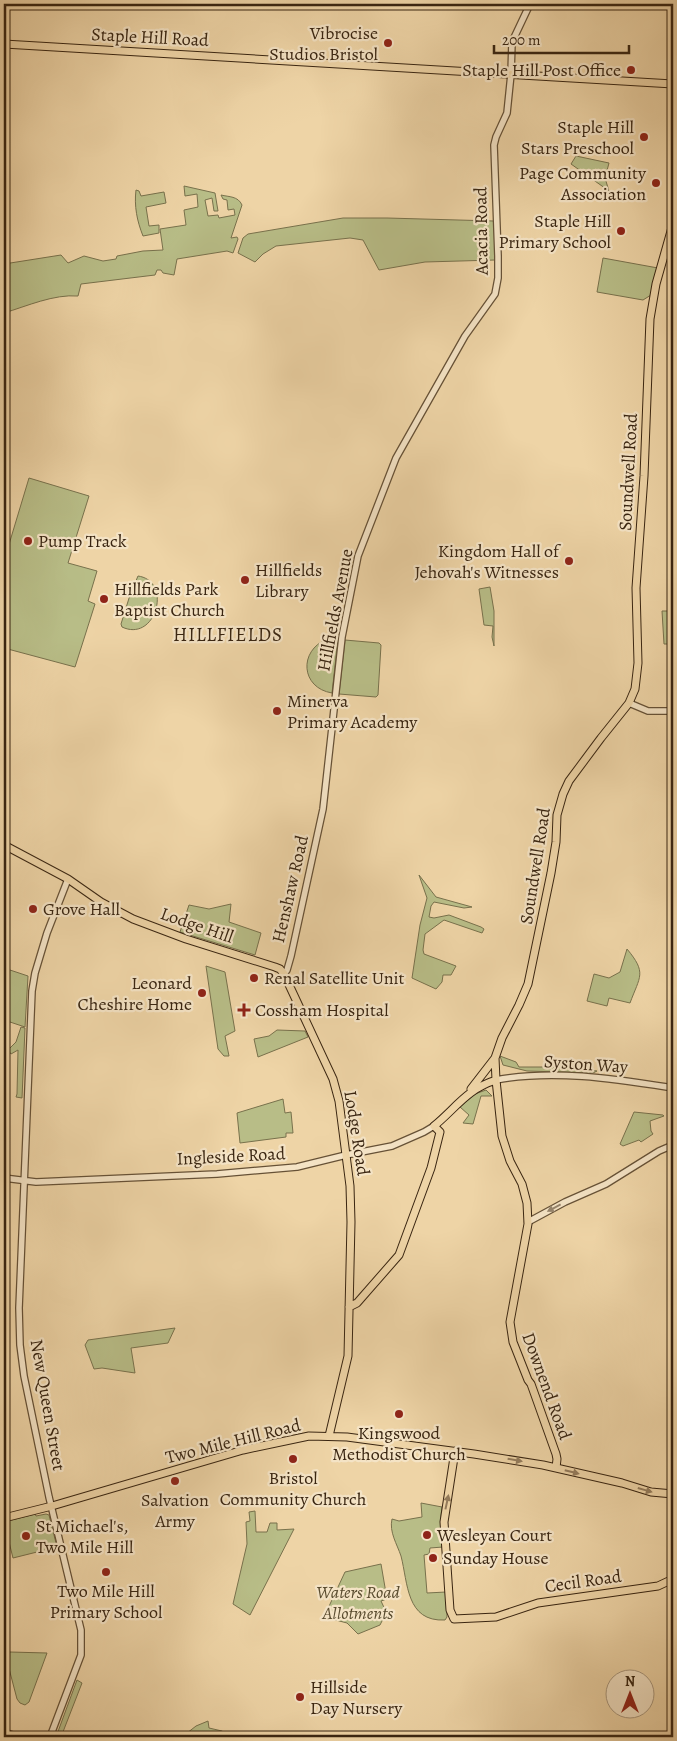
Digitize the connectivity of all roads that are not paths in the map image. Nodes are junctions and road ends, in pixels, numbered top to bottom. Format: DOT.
graph roads {
  1 [pos="530,4"];
  2 [pos="4,44"];
  3 [pos="511,74"];
  4 [pos="673,84"];
  5 [pos="673,224"];
  6 [pos="428,400"];
  7 [pos="629,702"];
  8 [pos="673,710"];
  9 [pos="323,809"];
  10 [pos="4,845"];
  11 [pos="68,879"];
  12 [pos="284,974"];
  13 [pos="495,1058"];
  14 [pos="496,1080"];
  15 [pos="673,1088"];
  16 [pos="464,1097"];
  17 [pos="434,1126"];
  18 [pos="673,1145"];
  19 [pos="346,1155"];
  20 [pos="4,1178"];
  21 [pos="24,1181"];
  22 [pos="528,1222"];
  23 [pos="349,1307"];
  24 [pos="329,1436"];
  25 [pos="455,1451"];
  26 [pos="556,1468"];
  27 [pos="673,1494"];
  28 [pos="52,1506"];
  29 [pos="4,1518"];
  30 [pos="673,1579"];
  31 [pos="4,1732"];
  32 [pos="19,1737"];
  33 [pos="50,1737"];
  1 -- 3 [label="street, Acacia Road"];
  2 -- 3 [label="main road, Staple Hill Road"];
  3 -- 4 [label="main road, Staple Hill Road"];
  3 -- 6 [label="street, Acacia Road"];
  5 -- 7 [label="main road, Soundwell Road"];
  6 -- 9 [label="street, Hillfields Avenue"];
  7 -- 8 [label="street"];
  7 -- 13 [label="main road, Soundwell Road"];
  9 -- 12 [label="street, Henshaw Road"];
  10 -- 11 [label="main road, Lodge Hill"];
  11 -- 12 [label="main road, Lodge Hill"];
  11 -- 21 [label="street, New Queen Street"];
  12 -- 19 [label="main road, Lodge Road"];
  13 -- 14 [label="main road, Soundwell Road"];
  13 -- 16 [label="main road"];
  14 -- 15 [label="street, Syston Way"];
  14 -- 16 [label="main road"];
  14 -- 22 [label="main road, Downend Road"];
  16 -- 17 [label="main road"];
  17 -- 19 [label="street, Ingleside Road"];
  17 -- 23 [label="main road"];
  18 -- 22 [label="street, one-way"];
  19 -- 21 [label="street, Ingleside Road"];
  19 -- 23 [label="main road, Lodge Road"];
  20 -- 21 [label="street, Ingleside Road"];
  21 -- 28 [label="street, New Queen Street"];
  22 -- 26 [label="main road, Downend Road"];
  23 -- 24 [label="main road"];
  24 -- 25 [label="main road, Two Mile Hill Road"];
  24 -- 28 [label="main road, Two Mile Hill Road"];
  25 -- 26 [label="main road, Two Mile Hill Road, one-way"];
  30 -- 25 [label="main road, Cecil Road, one-way"];
  26 -- 27 [label="main road, Two Mile Hill Road, one-way"];
  28 -- 29 [label="main road, Two Mile Hill Road"];
  28 -- 33 [label="street, New Queen Street"];
  31 -- 32 [label="street"];
}
